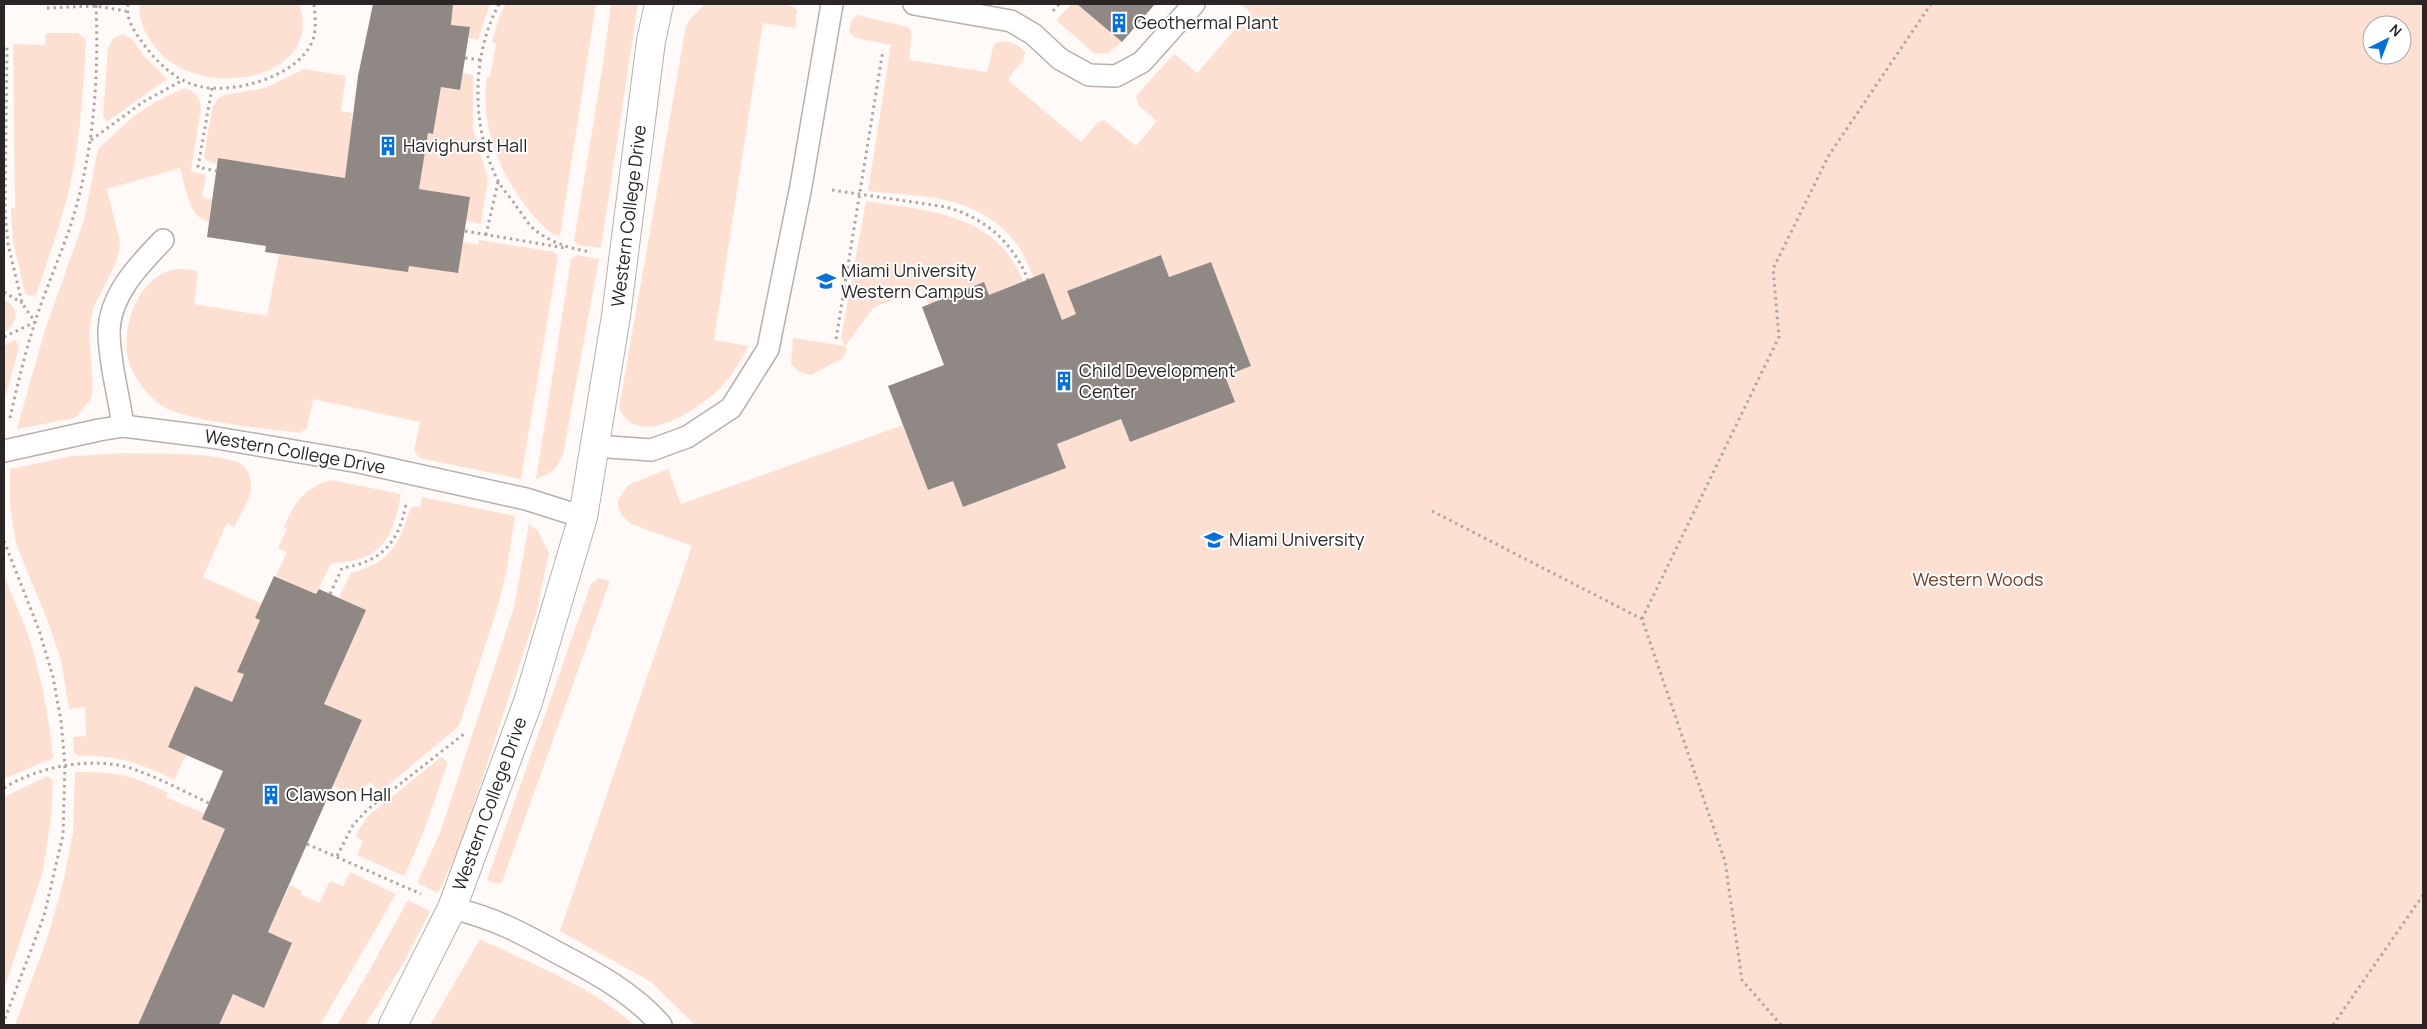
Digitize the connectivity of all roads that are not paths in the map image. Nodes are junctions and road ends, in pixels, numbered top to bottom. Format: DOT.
graph roads {
  1 [pos="659,4"];
  2 [pos="832,4"];
  3 [pos="914,4"];
  4 [pos="1194,4"];
  5 [pos="163,240"];
  6 [pos="123,426"];
  7 [pos="595,446"];
  8 [pos="4,451"];
  9 [pos="583,517"];
  10 [pos="452,908"];
  11 [pos="393,1025"];
  12 [pos="661,1025"];
  1 -- 7 [label="street, Western College Drive"];
  2 -- 7 [label="lane"];
  3 -- 4 [label="lane"];
  5 -- 6 [label="lane"];
  6 -- 8 [label="lane, Western College Drive"];
  6 -- 9 [label="lane, Western College Drive"];
  7 -- 9 [label="street, Western College Drive"];
  9 -- 10 [label="street, Western College Drive"];
  10 -- 11 [label="street, Western College Drive"];
  10 -- 12 [label="lane"];
}
